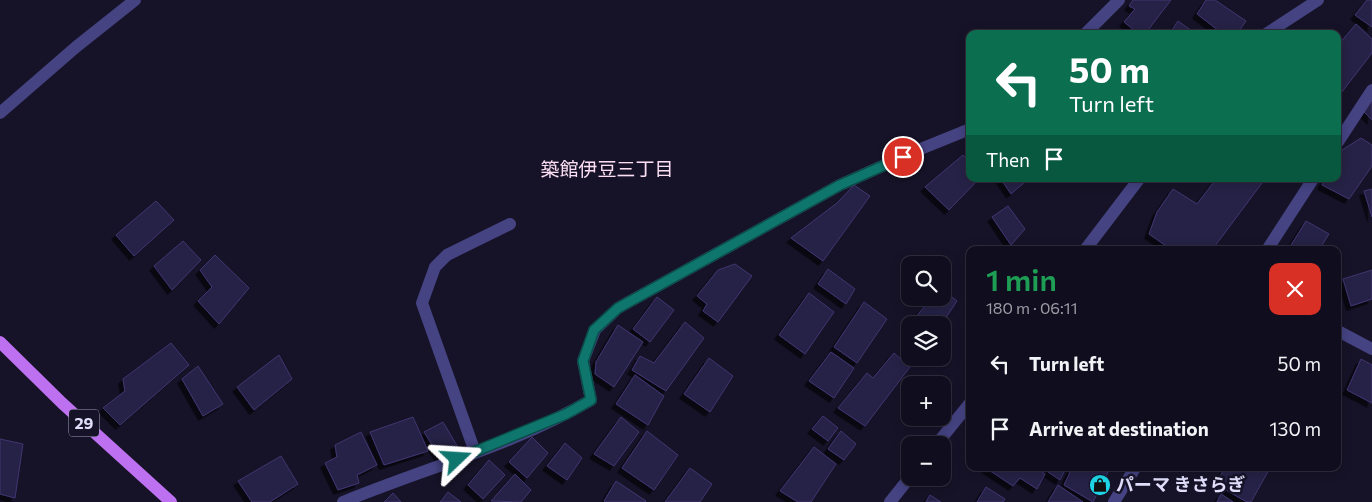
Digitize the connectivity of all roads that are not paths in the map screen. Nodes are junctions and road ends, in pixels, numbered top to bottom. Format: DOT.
graph roads {
  1 [pos="135,0"];
  2 [pos="1119,0"];
  3 [pos="1318,0"];
  4 [pos="1089,30"];
  5 [pos="1272,30"];
  6 [pos="1372,90"];
  7 [pos="0,113"];
  8 [pos="966,131"];
  9 [pos="1341,137"];
  10 [pos="1137,182"];
  11 [pos="1312,182"];
  12 [pos="510,224"];
  13 [pos="1088,246"];
  14 [pos="1270,246"];
  15 [pos="1341,333"];
  16 [pos="0,342"];
  17 [pos="1372,349"];
  18 [pos="966,407"];
  19 [pos="943,436"];
  20 [pos="476,452"];
  21 [pos="1133,471"];
  22 [pos="903,486"];
  23 [pos="171,502"];
  24 [pos="343,502"];
  25 [pos="890,502"];
  26 [pos="1114,502"];
  1 -- 7 [label="street"];
  2 -- 4 [label="street"];
  3 -- 5 [label="street"];
  6 -- 9 [label="street"];
  8 -- 20 [label="street"];
  10 -- 13 [label="street"];
  11 -- 14 [label="street"];
  12 -- 20 [label="street"];
  15 -- 17 [label="street"];
  16 -- 23 [label="main road, 29"];
  18 -- 19 [label="street"];
  20 -- 24 [label="street"];
  21 -- 26 [label="street"];
  22 -- 25 [label="street"];
}
